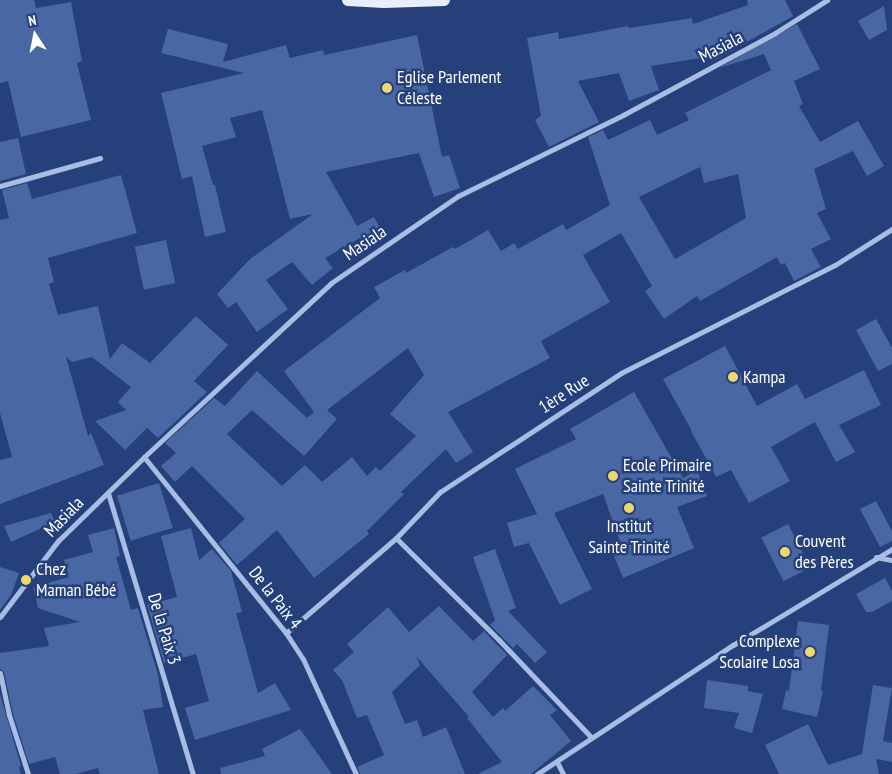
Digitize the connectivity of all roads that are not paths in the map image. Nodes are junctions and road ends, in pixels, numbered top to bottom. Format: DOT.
graph roads {
  1 [pos="348,0"];
  2 [pos="444,0"];
  3 [pos="827,0"];
  4 [pos="100,158"];
  5 [pos="0,186"];
  6 [pos="892,229"];
  7 [pos="144,457"];
  8 [pos="108,493"];
  9 [pos="396,538"];
  10 [pos="892,549"];
  11 [pos="875,557"];
  12 [pos="892,560"];
  13 [pos="0,616"];
  14 [pos="286,633"];
  15 [pos="0,673"];
  16 [pos="591,737"];
  17 [pos="557,762"];
  18 [pos="28,774"];
  19 [pos="193,774"];
  20 [pos="356,774"];
  21 [pos="537,774"];
  22 [pos="563,774"];
  1 -- 2 [label="main road"];
  3 -- 7 [label="street, Masiala"];
  4 -- 5 [label="street"];
  6 -- 9 [label="street, 1ère Rue"];
  7 -- 8 [label="street, Masiala"];
  7 -- 14 [label="street, De la Paix 4"];
  8 -- 13 [label="street, Masiala"];
  8 -- 19 [label="street, De la Paix 3"];
  9 -- 14 [label="street, 1ère Rue"];
  9 -- 16 [label="street"];
  10 -- 11 [label="street"];
  11 -- 12 [label="street"];
  11 -- 16 [label="street"];
  14 -- 20 [label="street, De la Paix 4"];
  15 -- 18 [label="street"];
  16 -- 17 [label="street"];
  17 -- 21 [label="street"];
  17 -- 22 [label="street"];
}
